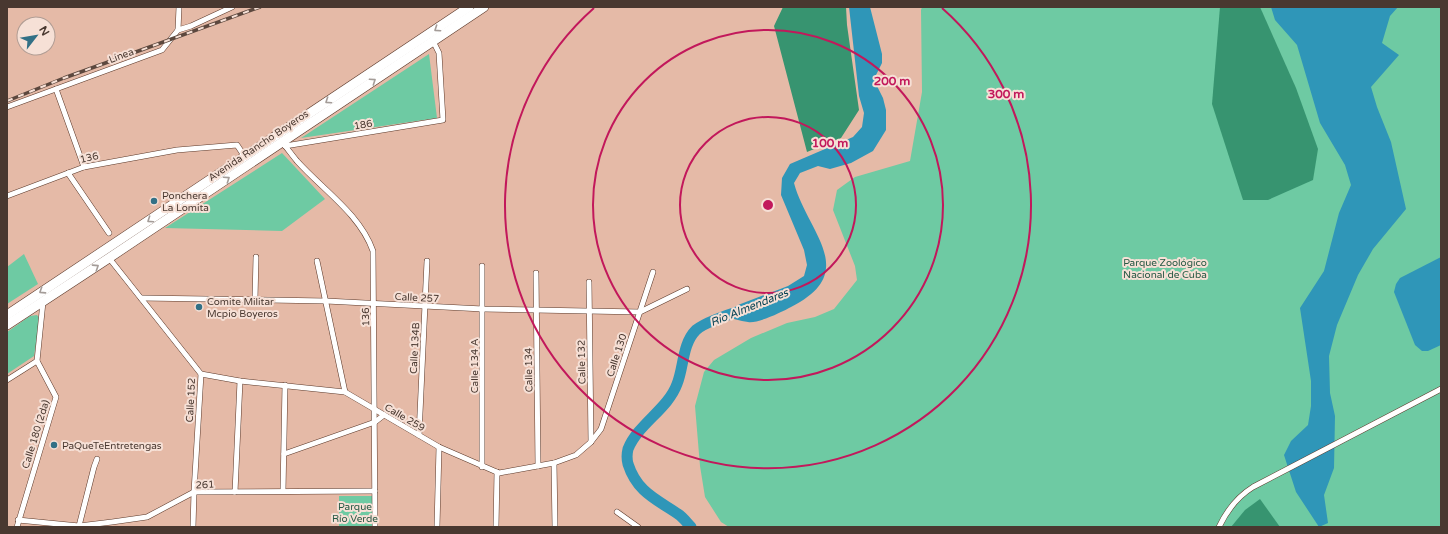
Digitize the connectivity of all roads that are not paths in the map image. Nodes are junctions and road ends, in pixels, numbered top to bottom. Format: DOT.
graph roads {
  1 [pos="179,7"];
  2 [pos="232,7"];
  3 [pos="469,7"];
  4 [pos="484,7"];
  5 [pos="178,30"];
  6 [pos="433,41"];
  7 [pos="56,89"];
  8 [pos="7,108"];
  9 [pos="284,144"];
  10 [pos="245,157"];
  11 [pos="84,167"];
  12 [pos="68,173"];
  13 [pos="7,196"];
  14 [pos="109,233"];
  15 [pos="256,257"];
  16 [pos="110,258"];
  17 [pos="317,261"];
  18 [pos="427,261"];
  19 [pos="482,266"];
  20 [pos="653,272"];
  21 [pos="536,273"];
  22 [pos="588,282"];
  23 [pos="687,288"];
  24 [pos="141,298"];
  25 [pos="255,299"];
  26 [pos="326,301"];
  27 [pos="44,302"];
  28 [pos="374,303"];
  29 [pos="425,306"];
  30 [pos="483,309"];
  31 [pos="536,310"];
  32 [pos="589,311"];
  33 [pos="640,312"];
  34 [pos="7,315"];
  35 [pos="7,325"];
  36 [pos="37,361"];
  37 [pos="201,374"];
  38 [pos="7,380"];
  39 [pos="240,381"];
  40 [pos="284,385"];
  41 [pos="1441,389"];
  42 [pos="345,392"];
  43 [pos="375,409"];
  44 [pos="384,414"];
  45 [pos="375,422"];
  46 [pos="419,435"];
  47 [pos="591,442"];
  48 [pos="439,447"];
  49 [pos="284,454"];
  50 [pos="98,459"];
  51 [pos="554,463"];
  52 [pos="538,466"];
  53 [pos="482,467"];
  54 [pos="497,472"];
  55 [pos="283,491"];
  56 [pos="375,491"];
  57 [pos="194,492"];
  58 [pos="235,492"];
  59 [pos="617,512"];
  60 [pos="18,520"];
  61 [pos="79,526"];
  62 [pos="17,527"];
  63 [pos="193,527"];
  64 [pos="375,527"];
  65 [pos="437,527"];
  66 [pos="496,527"];
  67 [pos="555,527"];
  68 [pos="638,527"];
  69 [pos="1219,527"];
  1 -- 5 [label="street"];
  2 -- 5 [label="street"];
  3 -- 10 [label="highway, Avenida Rancho Boyeros, one-way"];
  4 -- 6 [label="highway, Avenida Rancho Boyeros"];
  5 -- 7 [label="street, Línea"];
  9 -- 6 [label="highway, Avenida Rancho Boyeros, one-way"];
  6 -- 9 [label="street, 186"];
  7 -- 8 [label="street, Línea"];
  7 -- 11 [label="street"];
  16 -- 9 [label="highway, Avenida Rancho Boyeros, one-way"];
  9 -- 28 [label="street, 136"];
  10 -- 11 [label="street, 136"];
  10 -- 34 [label="highway, Avenida Rancho Boyeros, one-way"];
  11 -- 12 [label="street, 136"];
  12 -- 13 [label="street, 136"];
  12 -- 14 [label="street"];
  15 -- 25 [label="street"];
  16 -- 24 [label="street, Calle 152"];
  27 -- 16 [label="highway, Avenida Rancho Boyeros, one-way"];
  17 -- 26 [label="street"];
  18 -- 29 [label="street, Calle 134B"];
  19 -- 30 [label="street, Calle 134 A"];
  20 -- 33 [label="street, Calle 130"];
  21 -- 31 [label="street, Calle 134"];
  22 -- 32 [label="street, Calle 132"];
  23 -- 33 [label="street, Calle 257"];
  24 -- 25 [label="street, Calle 257"];
  24 -- 37 [label="street, Calle 152"];
  25 -- 26 [label="street, Calle 257"];
  26 -- 28 [label="street, Calle 257"];
  26 -- 42 [label="street"];
  27 -- 35 [label="highway, Avenida Rancho Boyeros"];
  27 -- 36 [label="street"];
  28 -- 29 [label="street, Calle 257"];
  28 -- 43 [label="street, 136"];
  29 -- 30 [label="street, Calle 257"];
  29 -- 46 [label="street, Calle 134B"];
  30 -- 31 [label="street, Calle 257"];
  30 -- 53 [label="street, Calle 134 A"];
  31 -- 32 [label="street, Calle 257"];
  31 -- 52 [label="street, Calle 134"];
  32 -- 33 [label="street, Calle 257"];
  32 -- 47 [label="street, Calle 132"];
  33 -- 47 [label="street, Calle 130"];
  36 -- 38 [label="street"];
  36 -- 60 [label="street, Calle 180 (2da)"];
  37 -- 39 [label="street, Calle 259"];
  37 -- 57 [label="street, Calle 152"];
  39 -- 40 [label="street, Calle 259"];
  39 -- 58 [label="street"];
  40 -- 42 [label="street, Calle 259"];
  40 -- 49 [label="street"];
  41 -- 69 [label="street"];
  42 -- 43 [label="street, Calle 259"];
  43 -- 44 [label="street, Calle 259"];
  43 -- 45 [label="street, 136"];
  44 -- 45 [label="street"];
  44 -- 46 [label="street, Calle 259"];
  45 -- 49 [label="street"];
  45 -- 56 [label="street, 136"];
  46 -- 48 [label="street, Calle 259"];
  47 -- 51 [label="street, Calle 259"];
  48 -- 53 [label="street, Calle 259"];
  48 -- 65 [label="street"];
  49 -- 55 [label="street"];
  50 -- 61 [label="street"];
  51 -- 52 [label="street, Calle 259"];
  51 -- 67 [label="street"];
  52 -- 54 [label="street, Calle 259"];
  53 -- 54 [label="street, Calle 259"];
  54 -- 66 [label="street"];
  55 -- 56 [label="street, 261"];
  55 -- 58 [label="street, 261"];
  56 -- 64 [label="street, 136"];
  57 -- 58 [label="street, 261"];
  57 -- 61 [label="street, 261"];
  57 -- 63 [label="street, Calle 152"];
  59 -- 68 [label="street"];
  60 -- 61 [label="street, 261"];
  60 -- 62 [label="street, Calle 180 (2da)"];
}
